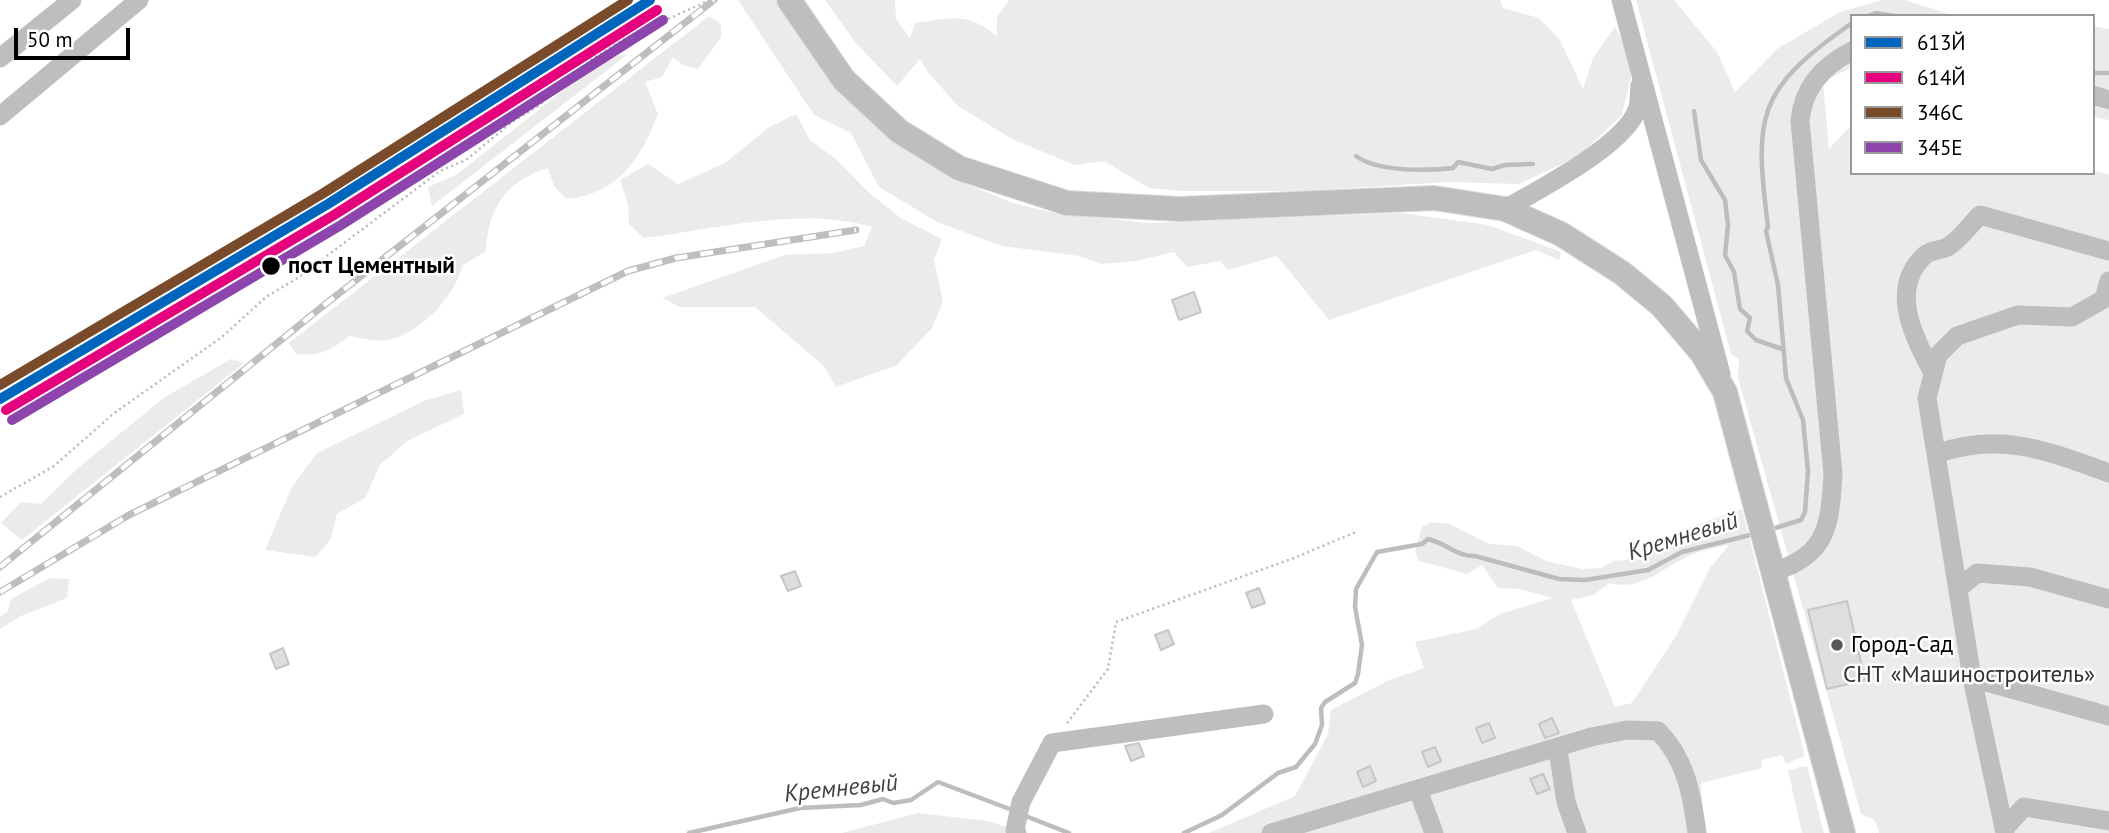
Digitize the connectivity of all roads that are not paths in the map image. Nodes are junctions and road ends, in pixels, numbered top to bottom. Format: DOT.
graph roads {
  1 [pos="72,0"];
  2 [pos="139,0"];
  3 [pos="789,0"];
  4 [pos="1621,0"];
  5 [pos="1850,52"];
  6 [pos="0,58"];
  7 [pos="1641,77"];
  8 [pos="0,116"];
  9 [pos="1505,209"];
  10 [pos="2109,251"];
  11 [pos="2109,283"];
  12 [pos="1933,373"];
  13 [pos="1725,392"];
  14 [pos="1936,454"];
  15 [pos="2109,473"];
  16 [pos="1772,566"];
  17 [pos="1958,589"];
  18 [pos="2109,599"];
  19 [pos="1972,678"];
  20 [pos="1264,714"];
  21 [pos="2109,716"];
  22 [pos="1558,750"];
  23 [pos="1418,790"];
  24 [pos="2109,821"];
  25 [pos="1298,829"];
  26 [pos="2005,831"];
  27 [pos="1017,833"];
  28 [pos="1271,833"];
  29 [pos="1434,833"];
  30 [pos="1577,833"];
  31 [pos="1697,833"];
  32 [pos="1843,833"];
  1 -- 6 [label="street"];
  2 -- 8 [label="street"];
  3 -- 9 [label="main road"];
  4 -- 7 [label="street"];
  5 -- 16 [label="street"];
  7 -- 9 [label="street"];
  7 -- 13 [label="street"];
  9 -- 13 [label="main road"];
  10 -- 12 [label="street"];
  11 -- 12 [label="street"];
  12 -- 14 [label="street"];
  13 -- 16 [label="main road"];
  14 -- 15 [label="street"];
  14 -- 17 [label="street"];
  16 -- 32 [label="main road"];
  17 -- 18 [label="street"];
  17 -- 19 [label="street"];
  19 -- 21 [label="street"];
  19 -- 26 [label="street"];
  20 -- 27 [label="street"];
  22 -- 23 [label="street"];
  22 -- 30 [label="street"];
  22 -- 31 [label="street"];
  23 -- 25 [label="street"];
  23 -- 29 [label="street"];
  24 -- 26 [label="street"];
  25 -- 28 [label="street"];
}
